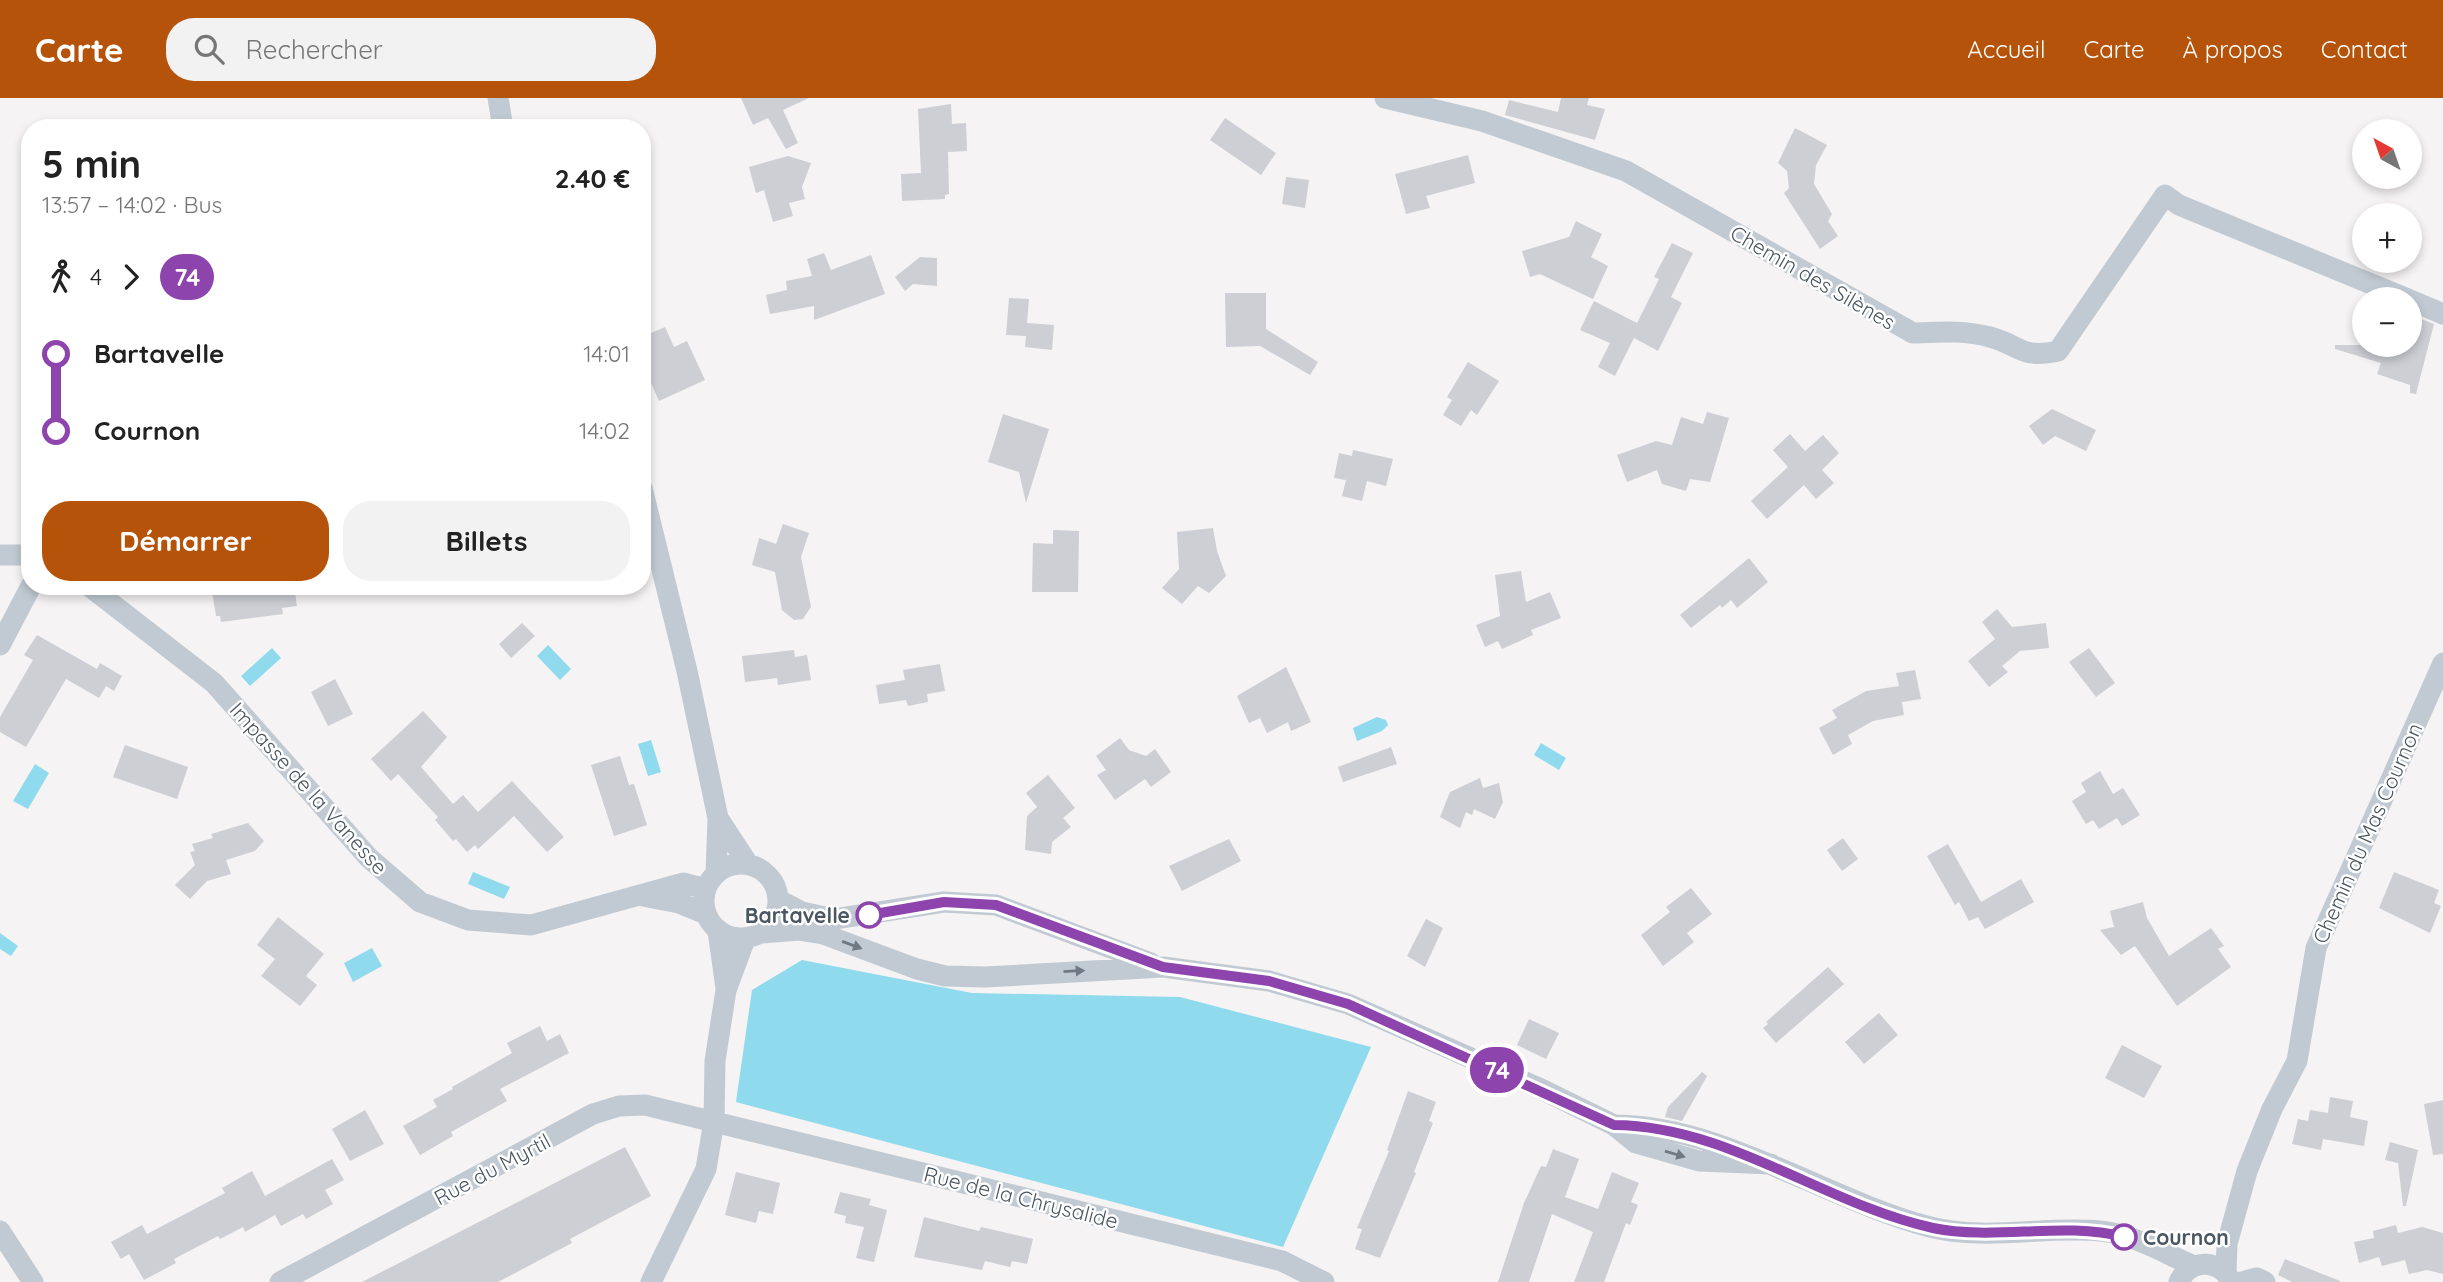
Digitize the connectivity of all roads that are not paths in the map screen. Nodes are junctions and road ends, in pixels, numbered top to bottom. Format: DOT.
graph roads {
  1 [pos="498,98"];
  2 [pos="1385,98"];
  3 [pos="502,119"];
  4 [pos="2378,287"];
  5 [pos="2422,305"];
  6 [pos="2443,314"];
  7 [pos="651,525"];
  8 [pos="0,555"];
  9 [pos="21,555"];
  10 [pos="26,595"];
  11 [pos="101,595"];
  12 [pos="0,645"];
  13 [pos="2443,663"];
  14 [pos="718,818"];
  15 [pos="748,864"];
  16 [pos="711,882"];
  17 [pos="637,895"];
  18 [pos="779,900"];
  19 [pos="712,923"];
  20 [pos="754,936"];
  21 [pos="1163,967"];
  22 [pos="726,990"];
  23 [pos="715,1121"];
  24 [pos="0,1231"];
  25 [pos="2146,1243"];
  26 [pos="2227,1244"];
  27 [pos="2200,1264"];
  28 [pos="2233,1279"];
  29 [pos="33,1282"];
  30 [pos="280,1282"];
  31 [pos="651,1282"];
  32 [pos="1324,1282"];
  33 [pos="2173,1282"];
  34 [pos="2179,1282"];
  35 [pos="2265,1282"];
  1 -- 3 [label="street"];
  2 -- 4 [label="street, Chemin des Silènes"];
  5 -- 6 [label="street, Chemin des Silènes"];
  7 -- 14 [label="street"];
  8 -- 9 [label="street"];
  10 -- 12 [label="street"];
  11 -- 17 [label="street, Impasse de la Vanesse"];
  13 -- 26 [label="street, Chemin du Mas Cournon"];
  14 -- 15 [label="street"];
  14 -- 16 [label="street"];
  15 -- 16 [label="street"];
  15 -- 18 [label="street"];
  16 -- 17 [label="street, Impasse de la Vanesse"];
  16 -- 19 [label="street"];
  17 -- 19 [label="street, Impasse de la Vanesse"];
  18 -- 20 [label="street"];
  18 -- 21 [label="street"];
  19 -- 20 [label="street"];
  19 -- 22 [label="street"];
  20 -- 21 [label="street, one-way"];
  20 -- 22 [label="street"];
  21 -- 25 [label="street"];
  22 -- 23 [label="street"];
  23 -- 30 [label="street, Rue du Myrtil"];
  23 -- 31 [label="street"];
  23 -- 32 [label="street, Rue de la Chrysalide"];
  24 -- 29 [label="street"];
  25 -- 27 [label="street"];
  25 -- 33 [label="street"];
  26 -- 27 [label="street"];
  26 -- 28 [label="street, Chemin du Mas Cournon"];
  27 -- 28 [label="street"];
  27 -- 34 [label="street"];
  28 -- 35 [label="street"];
}
